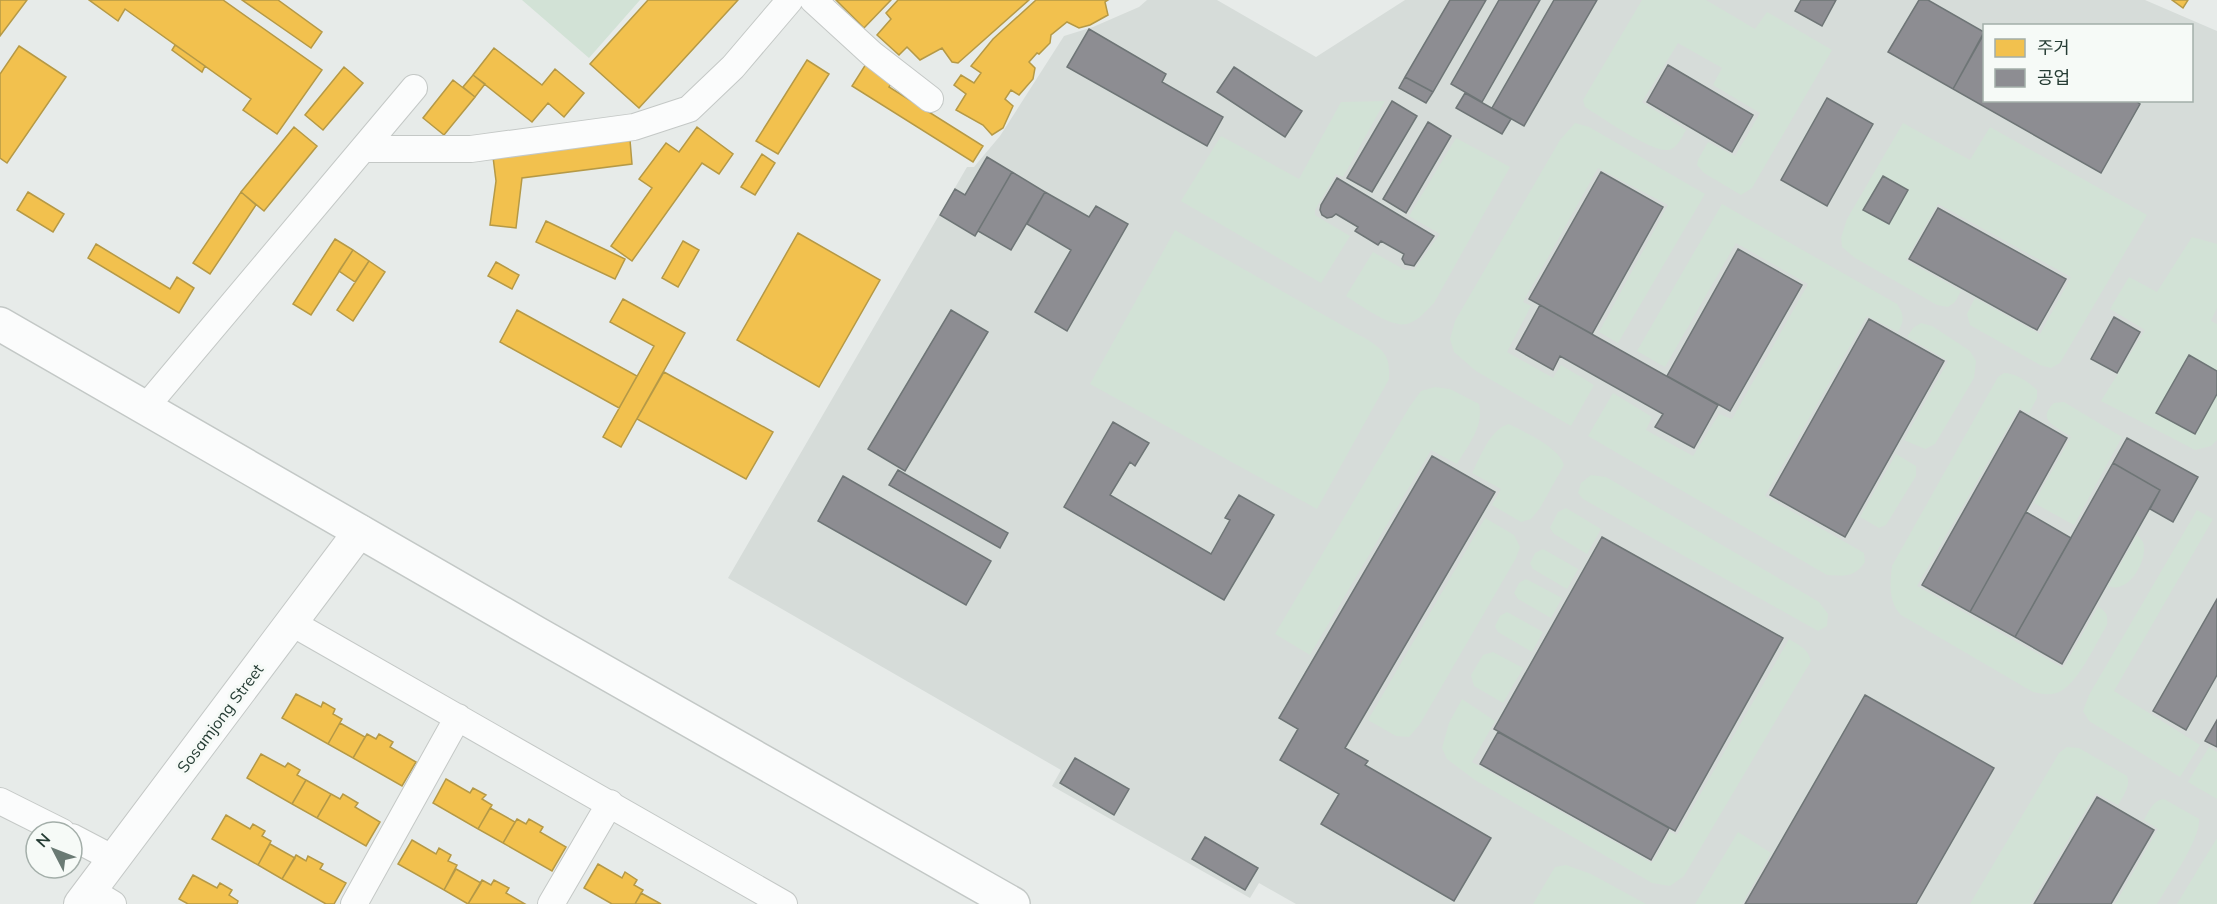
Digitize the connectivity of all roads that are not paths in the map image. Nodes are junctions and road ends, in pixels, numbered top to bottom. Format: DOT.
graph roads {
  1 [pos="790,0"];
  2 [pos="813,0"];
  3 [pos="414,88"];
  4 [pos="930,99"];
  5 [pos="363,149"];
  6 [pos="0,324"];
  7 [pos="146,408"];
  8 [pos="360,531"];
  9 [pos="292,623"];
  10 [pos="458,717"];
  11 [pos="0,801"];
  12 [pos="610,803"];
  13 [pos="38,820"];
  14 [pos="84,843"];
  15 [pos="114,859"];
  16 [pos="753,896"];
  17 [pos="94,899"];
  18 [pos="354,904"];
  19 [pos="551,904"];
  20 [pos="784,904"];
  21 [pos="1013,904"];
  1 -- 5 [label="street"];
  2 -- 4 [label="street"];
  3 -- 5 [label="street"];
  5 -- 7 [label="street"];
  6 -- 7 [label="main road"];
  7 -- 8 [label="main road"];
  8 -- 9 [label="street, Sosamjong Street"];
  8 -- 21 [label="main road"];
  9 -- 10 [label="street"];
  9 -- 15 [label="street, Sosamjong Street"];
  10 -- 12 [label="street"];
  10 -- 18 [label="street"];
  11 -- 13 [label="street"];
  12 -- 16 [label="street"];
  12 -- 19 [label="street"];
  14 -- 15 [label="street"];
  15 -- 17 [label="street, Sosamjong Street"];
  16 -- 20 [label="street"];
}
